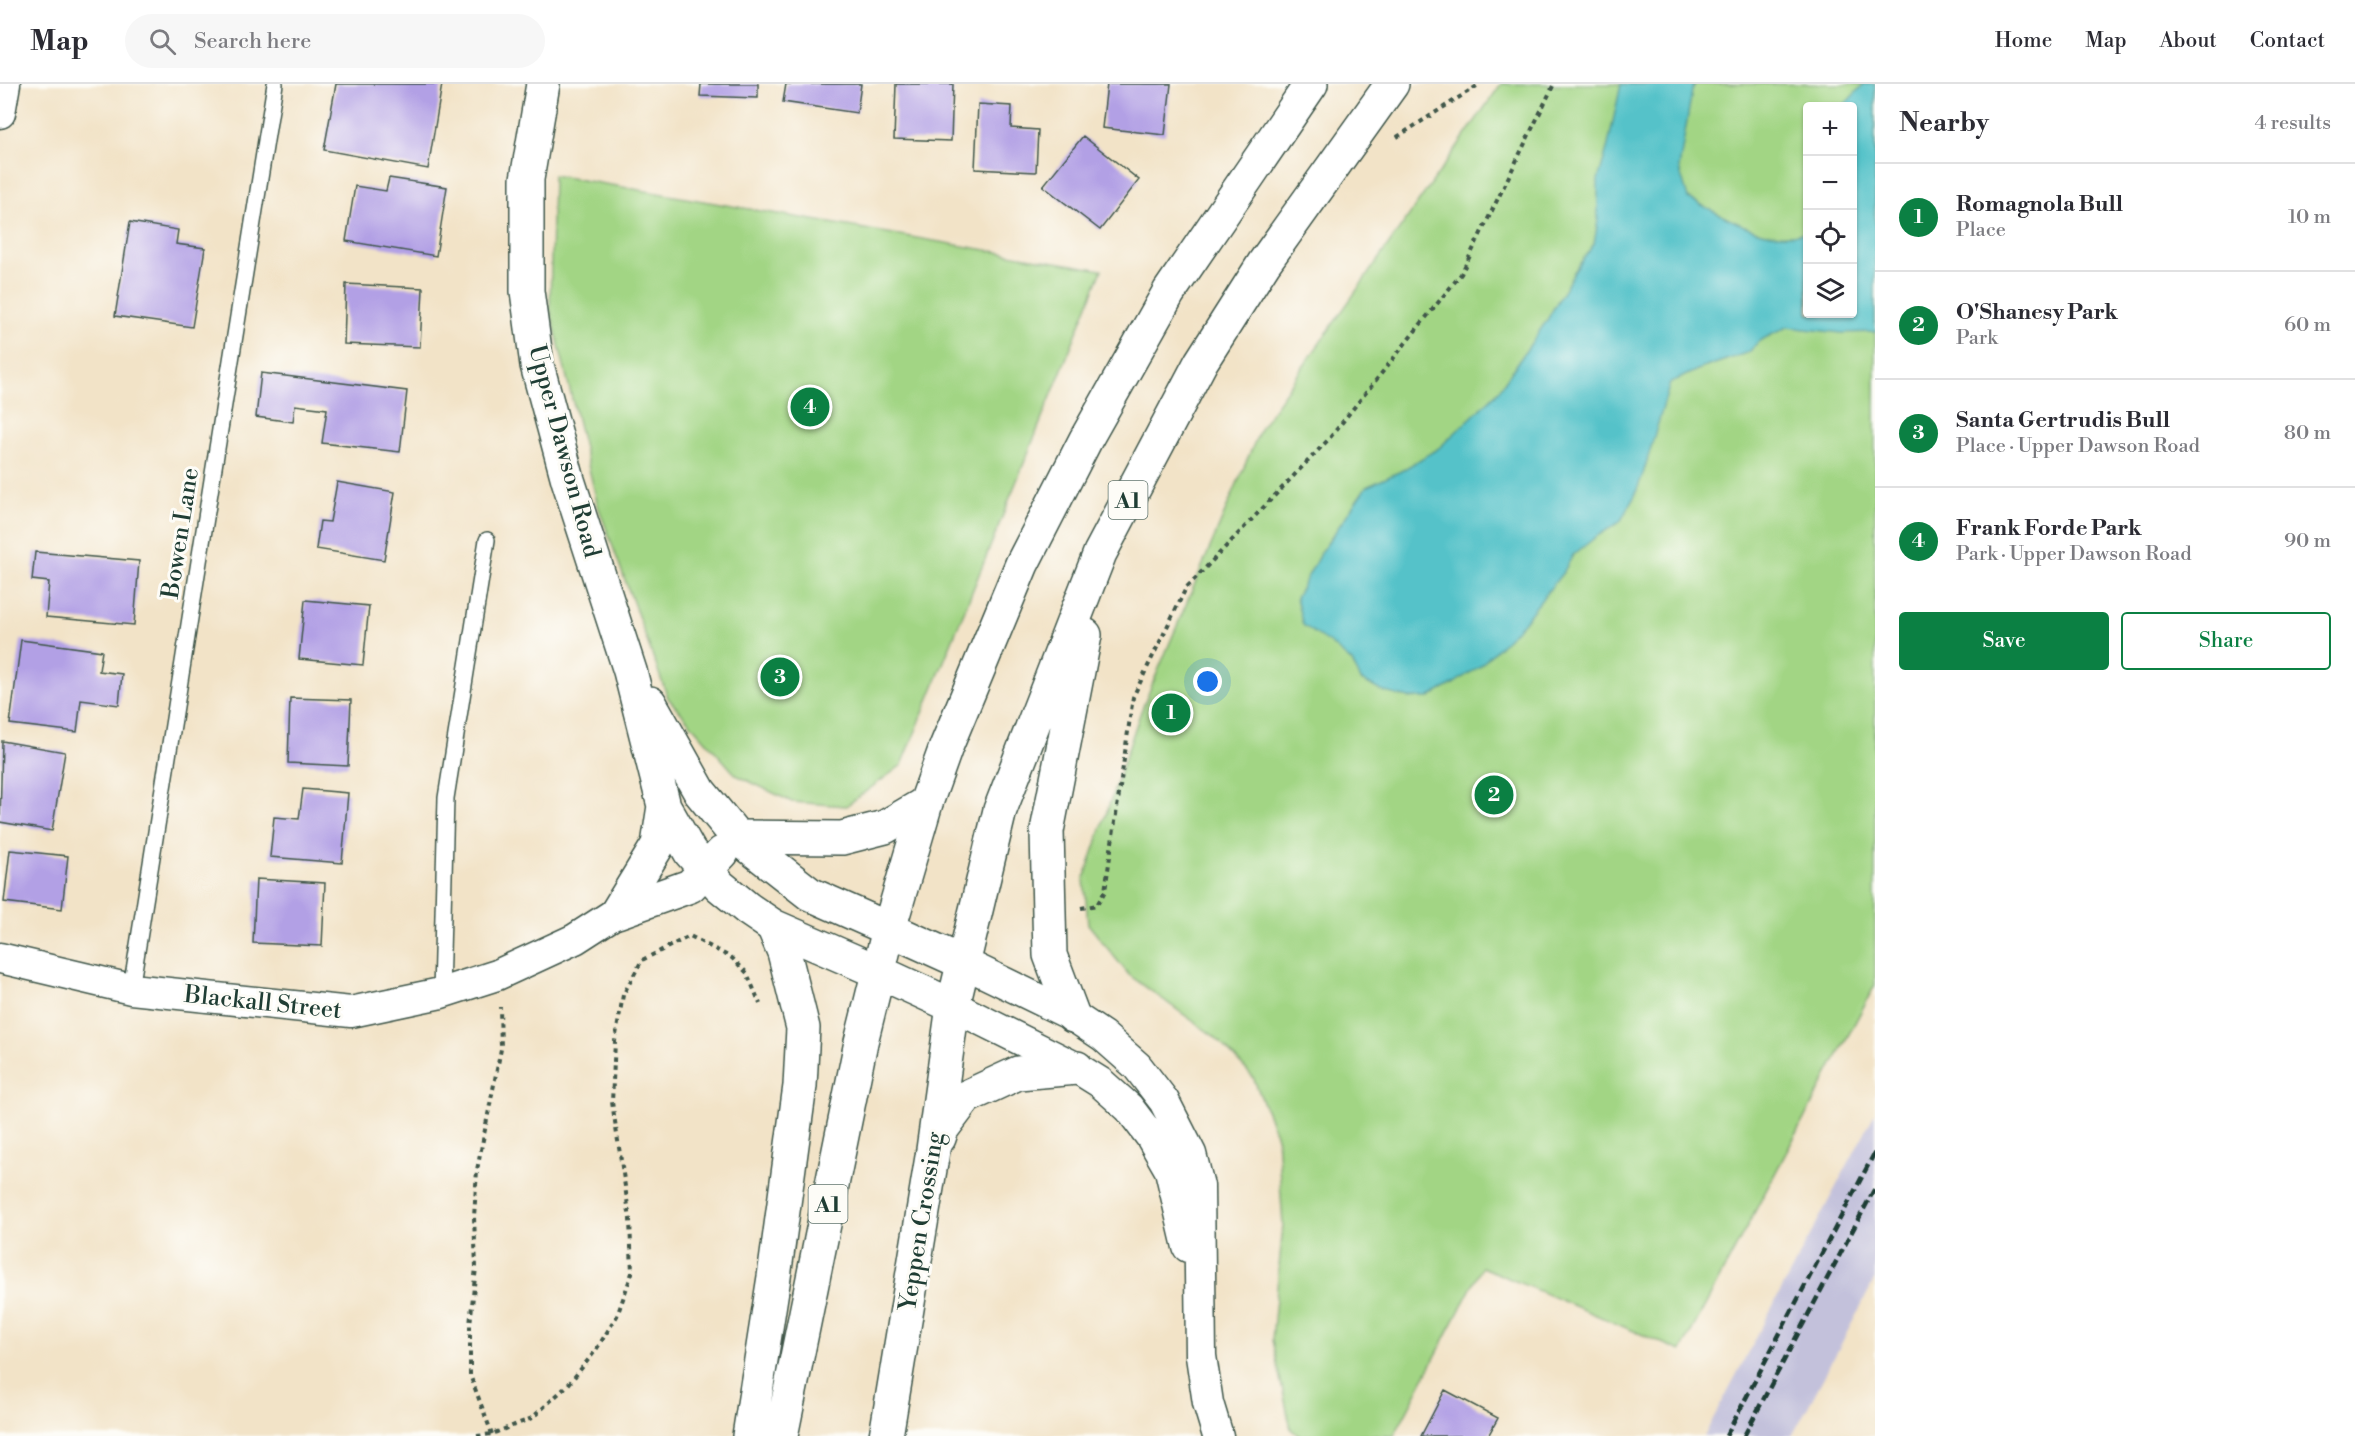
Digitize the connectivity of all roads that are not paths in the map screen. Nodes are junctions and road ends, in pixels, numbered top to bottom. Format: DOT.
graph roads {
  1 [pos="5,84"];
  2 [pos="274,84"];
  3 [pos="543,84"];
  4 [pos="1311,84"];
  5 [pos="1392,84"];
  6 [pos="0,113"];
  7 [pos="487,540"];
  8 [pos="1100,553"];
  9 [pos="630,671"];
  10 [pos="926,803"];
  11 [pos="664,806"];
  12 [pos="737,837"];
  13 [pos="706,870"];
  14 [pos="617,912"];
  15 [pos="773,926"];
  16 [pos="889,929"];
  17 [pos="0,958"];
  18 [pos="964,963"];
  19 [pos="879,972"];
  20 [pos="130,989"];
  21 [pos="441,993"];
  22 [pos="953,1006"];
  23 [pos="1073,1016"];
  24 [pos="1077,1068"];
  25 [pos="932,1157"];
  26 [pos="1202,1306"];
  27 [pos="749,1436"];
  28 [pos="781,1436"];
  29 [pos="886,1436"];
  30 [pos="1218,1436"];
  1 -- 6 [label="street"];
  2 -- 20 [label="lane, Bowen Lane"];
  3 -- 9 [label="main road, Upper Dawson Road"];
  4 -- 10 [label="main road, A1"];
  5 -- 8 [label="main road, A1"];
  7 -- 21 [label="lane"];
  8 -- 18 [label="main road, A1"];
  8 -- 23 [label="main road"];
  9 -- 11 [label="main road, Upper Dawson Road"];
  9 -- 12 [label="main road, Upper Dawson Road"];
  10 -- 12 [label="main road"];
  10 -- 16 [label="main road, A1"];
  11 -- 13 [label="main road, Upper Dawson Road"];
  11 -- 14 [label="main road"];
  12 -- 13 [label="main road"];
  12 -- 16 [label="main road, Upper Dawson Road"];
  13 -- 14 [label="main road"];
  13 -- 15 [label="main road, Upper Dawson Road"];
  14 -- 21 [label="street, Blackall Street"];
  15 -- 19 [label="main road, Upper Dawson Road"];
  15 -- 27 [label="main road"];
  16 -- 18 [label="main road, Upper Dawson Road"];
  16 -- 19 [label="main road, A1"];
  17 -- 20 [label="street, Blackall Street"];
  18 -- 22 [label="main road, A1"];
  18 -- 23 [label="street"];
  19 -- 22 [label="main road, Upper Dawson Road"];
  19 -- 28 [label="main road, A1"];
  20 -- 21 [label="street, Blackall Street"];
  22 -- 24 [label="street"];
  22 -- 25 [label="main road, Yeppen Crossing / A1"];
  23 -- 26 [label="street"];
  24 -- 25 [label="main road"];
  24 -- 26 [label="street"];
  25 -- 29 [label="main road, Yeppen Crossing / A1"];
  26 -- 30 [label="street"];
}
